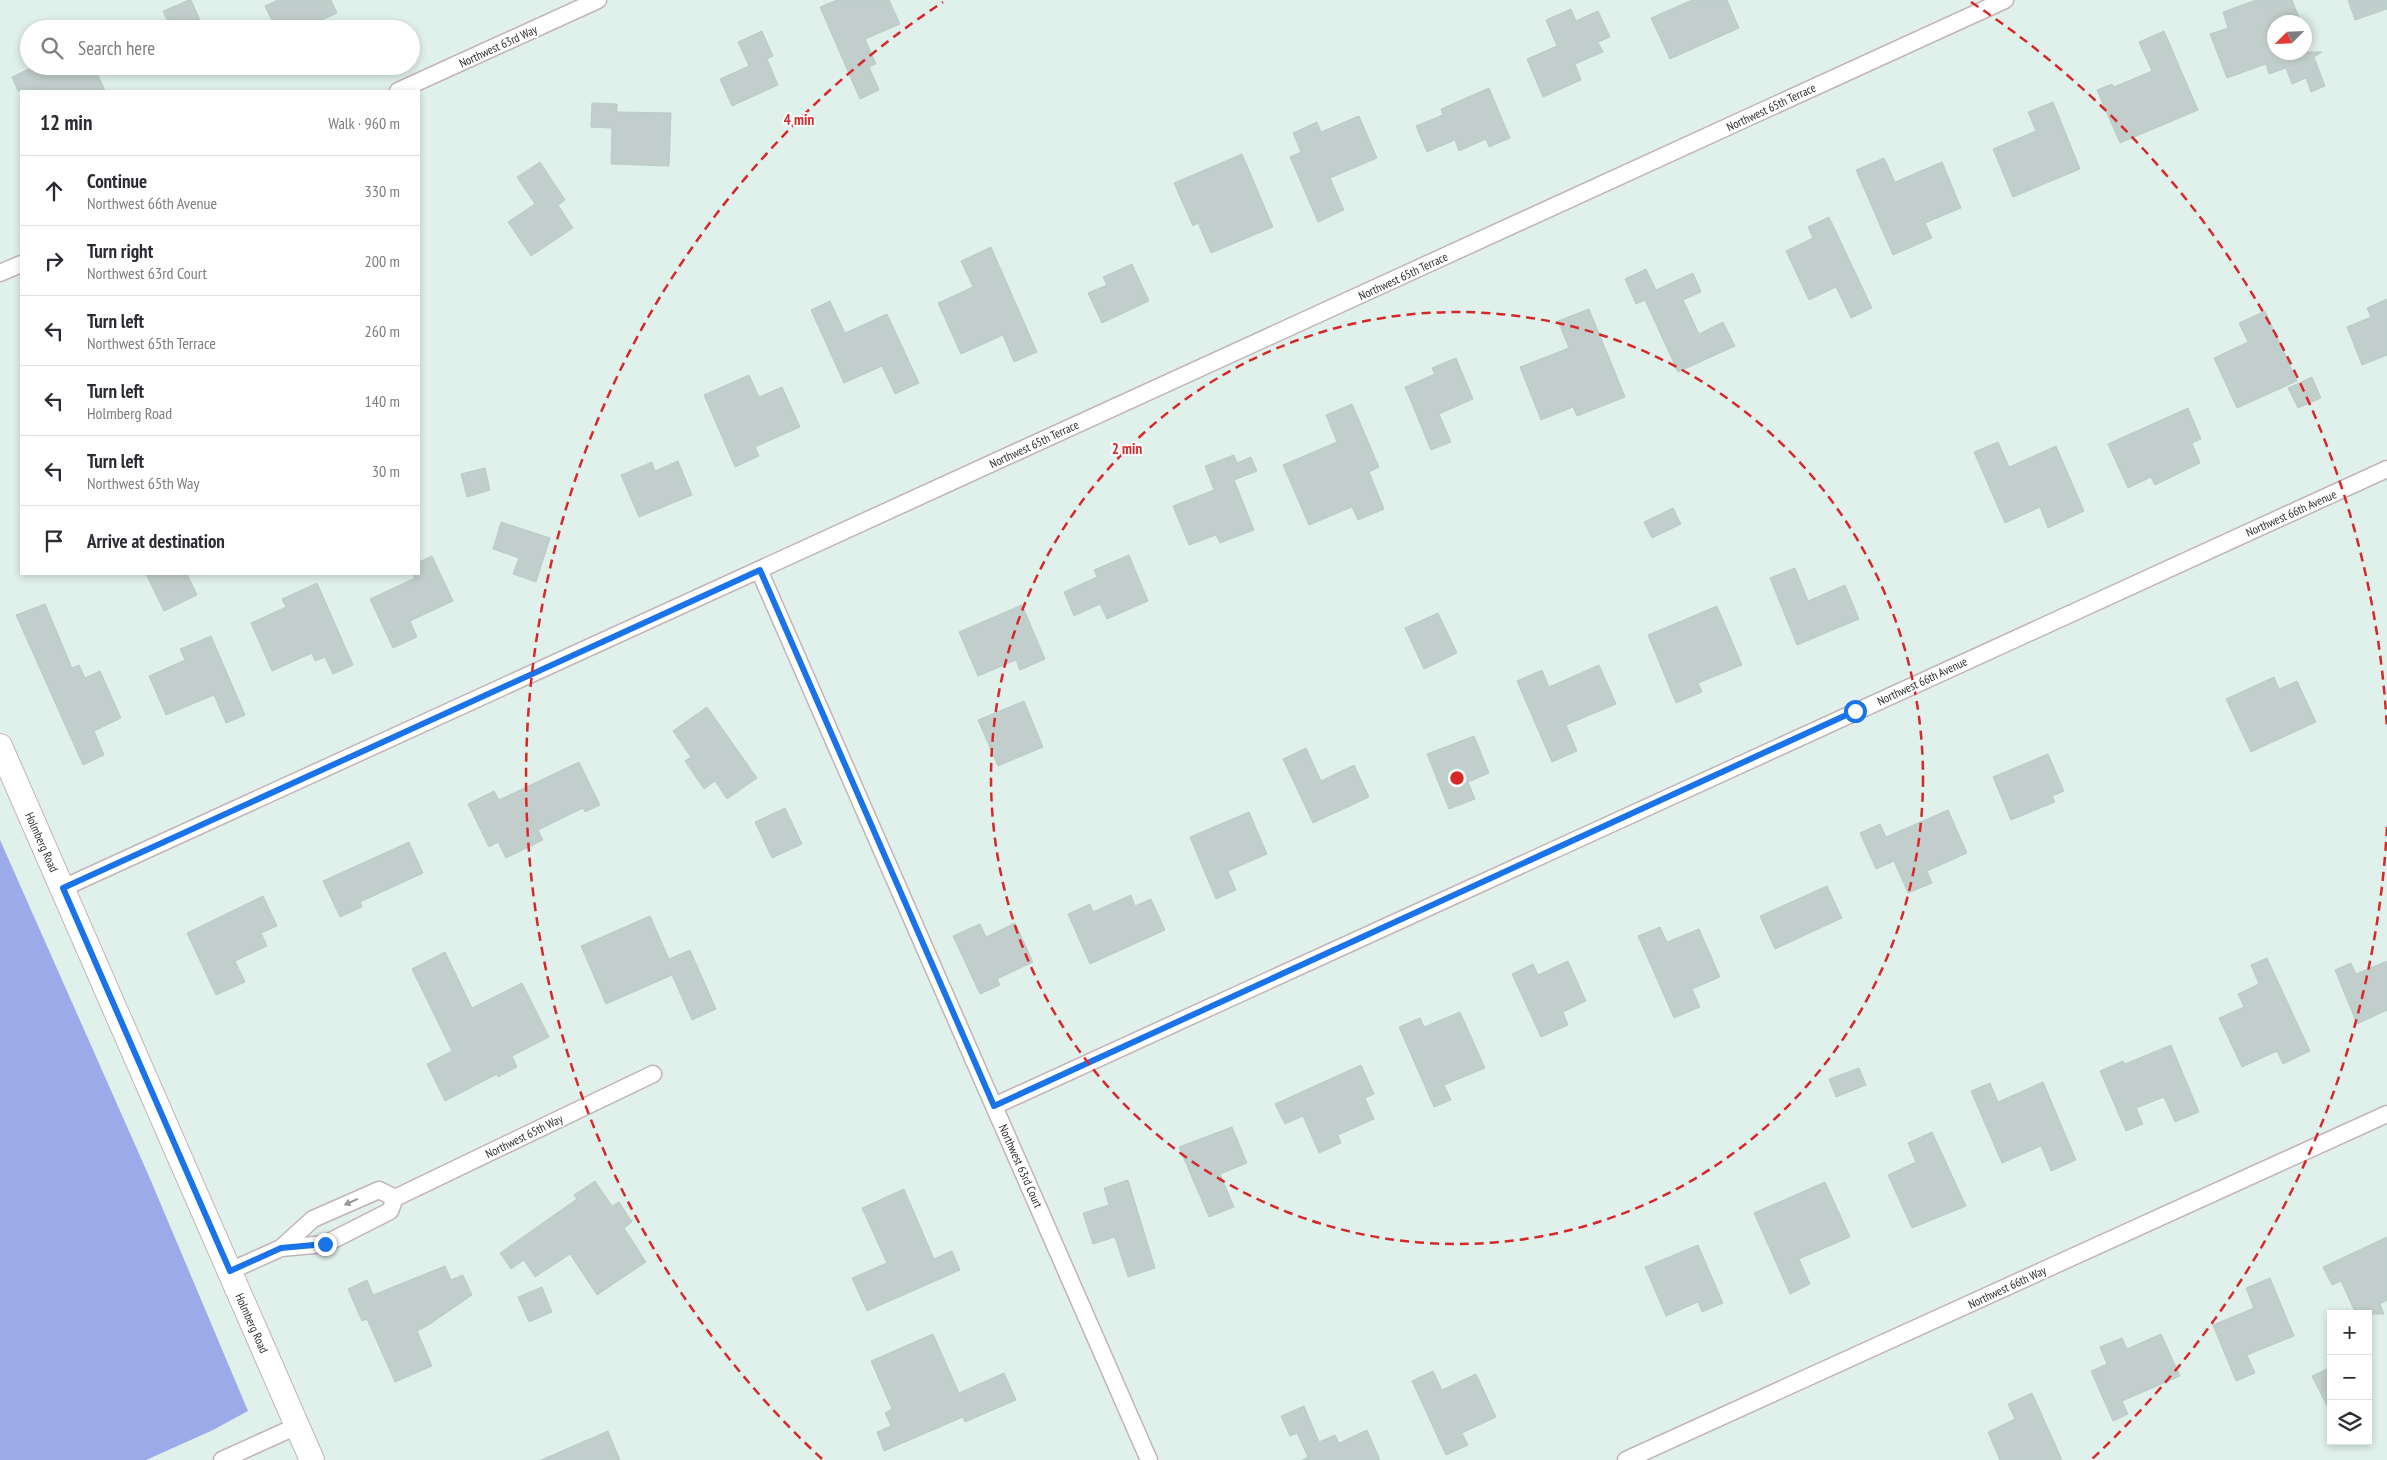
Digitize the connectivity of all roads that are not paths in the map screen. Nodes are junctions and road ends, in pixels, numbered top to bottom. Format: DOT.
graph roads {
  1 [pos="598,0"];
  2 [pos="2005,0"];
  3 [pos="400,90"];
  4 [pos="20,264"];
  5 [pos="0,273"];
  6 [pos="2387,469"];
  7 [pos="760,570"];
  8 [pos="0,746"];
  9 [pos="63,888"];
  10 [pos="653,1074"];
  11 [pos="994,1106"];
  12 [pos="2387,1114"];
  13 [pos="395,1198"];
  14 [pos="281,1248"];
  15 [pos="230,1271"];
  16 [pos="297,1426"];
  17 [pos="222,1460"];
  18 [pos="312,1460"];
  19 [pos="1149,1460"];
  20 [pos="1626,1460"];
  1 -- 3 [label="street, Northwest 63rd Way"];
  2 -- 7 [label="street, Northwest 65th Terrace"];
  4 -- 5 [label="street"];
  6 -- 11 [label="street, Northwest 66th Avenue"];
  7 -- 9 [label="street, Northwest 65th Terrace"];
  7 -- 11 [label="street, Northwest 63rd Court"];
  8 -- 9 [label="street, Holmberg Road"];
  9 -- 15 [label="street, Holmberg Road"];
  10 -- 13 [label="street, Northwest 65th Way"];
  11 -- 19 [label="street, Northwest 63rd Court"];
  12 -- 20 [label="street, Northwest 66th Way"];
  13 -- 14 [label="street, Northwest 65th Way"];
  13 -- 14 [label="street, Northwest 65th Way, one-way"];
  14 -- 15 [label="street, Northwest 65th Way"];
  15 -- 16 [label="street, Holmberg Road"];
  16 -- 17 [label="street"];
  16 -- 18 [label="street, Holmberg Road"];
}
